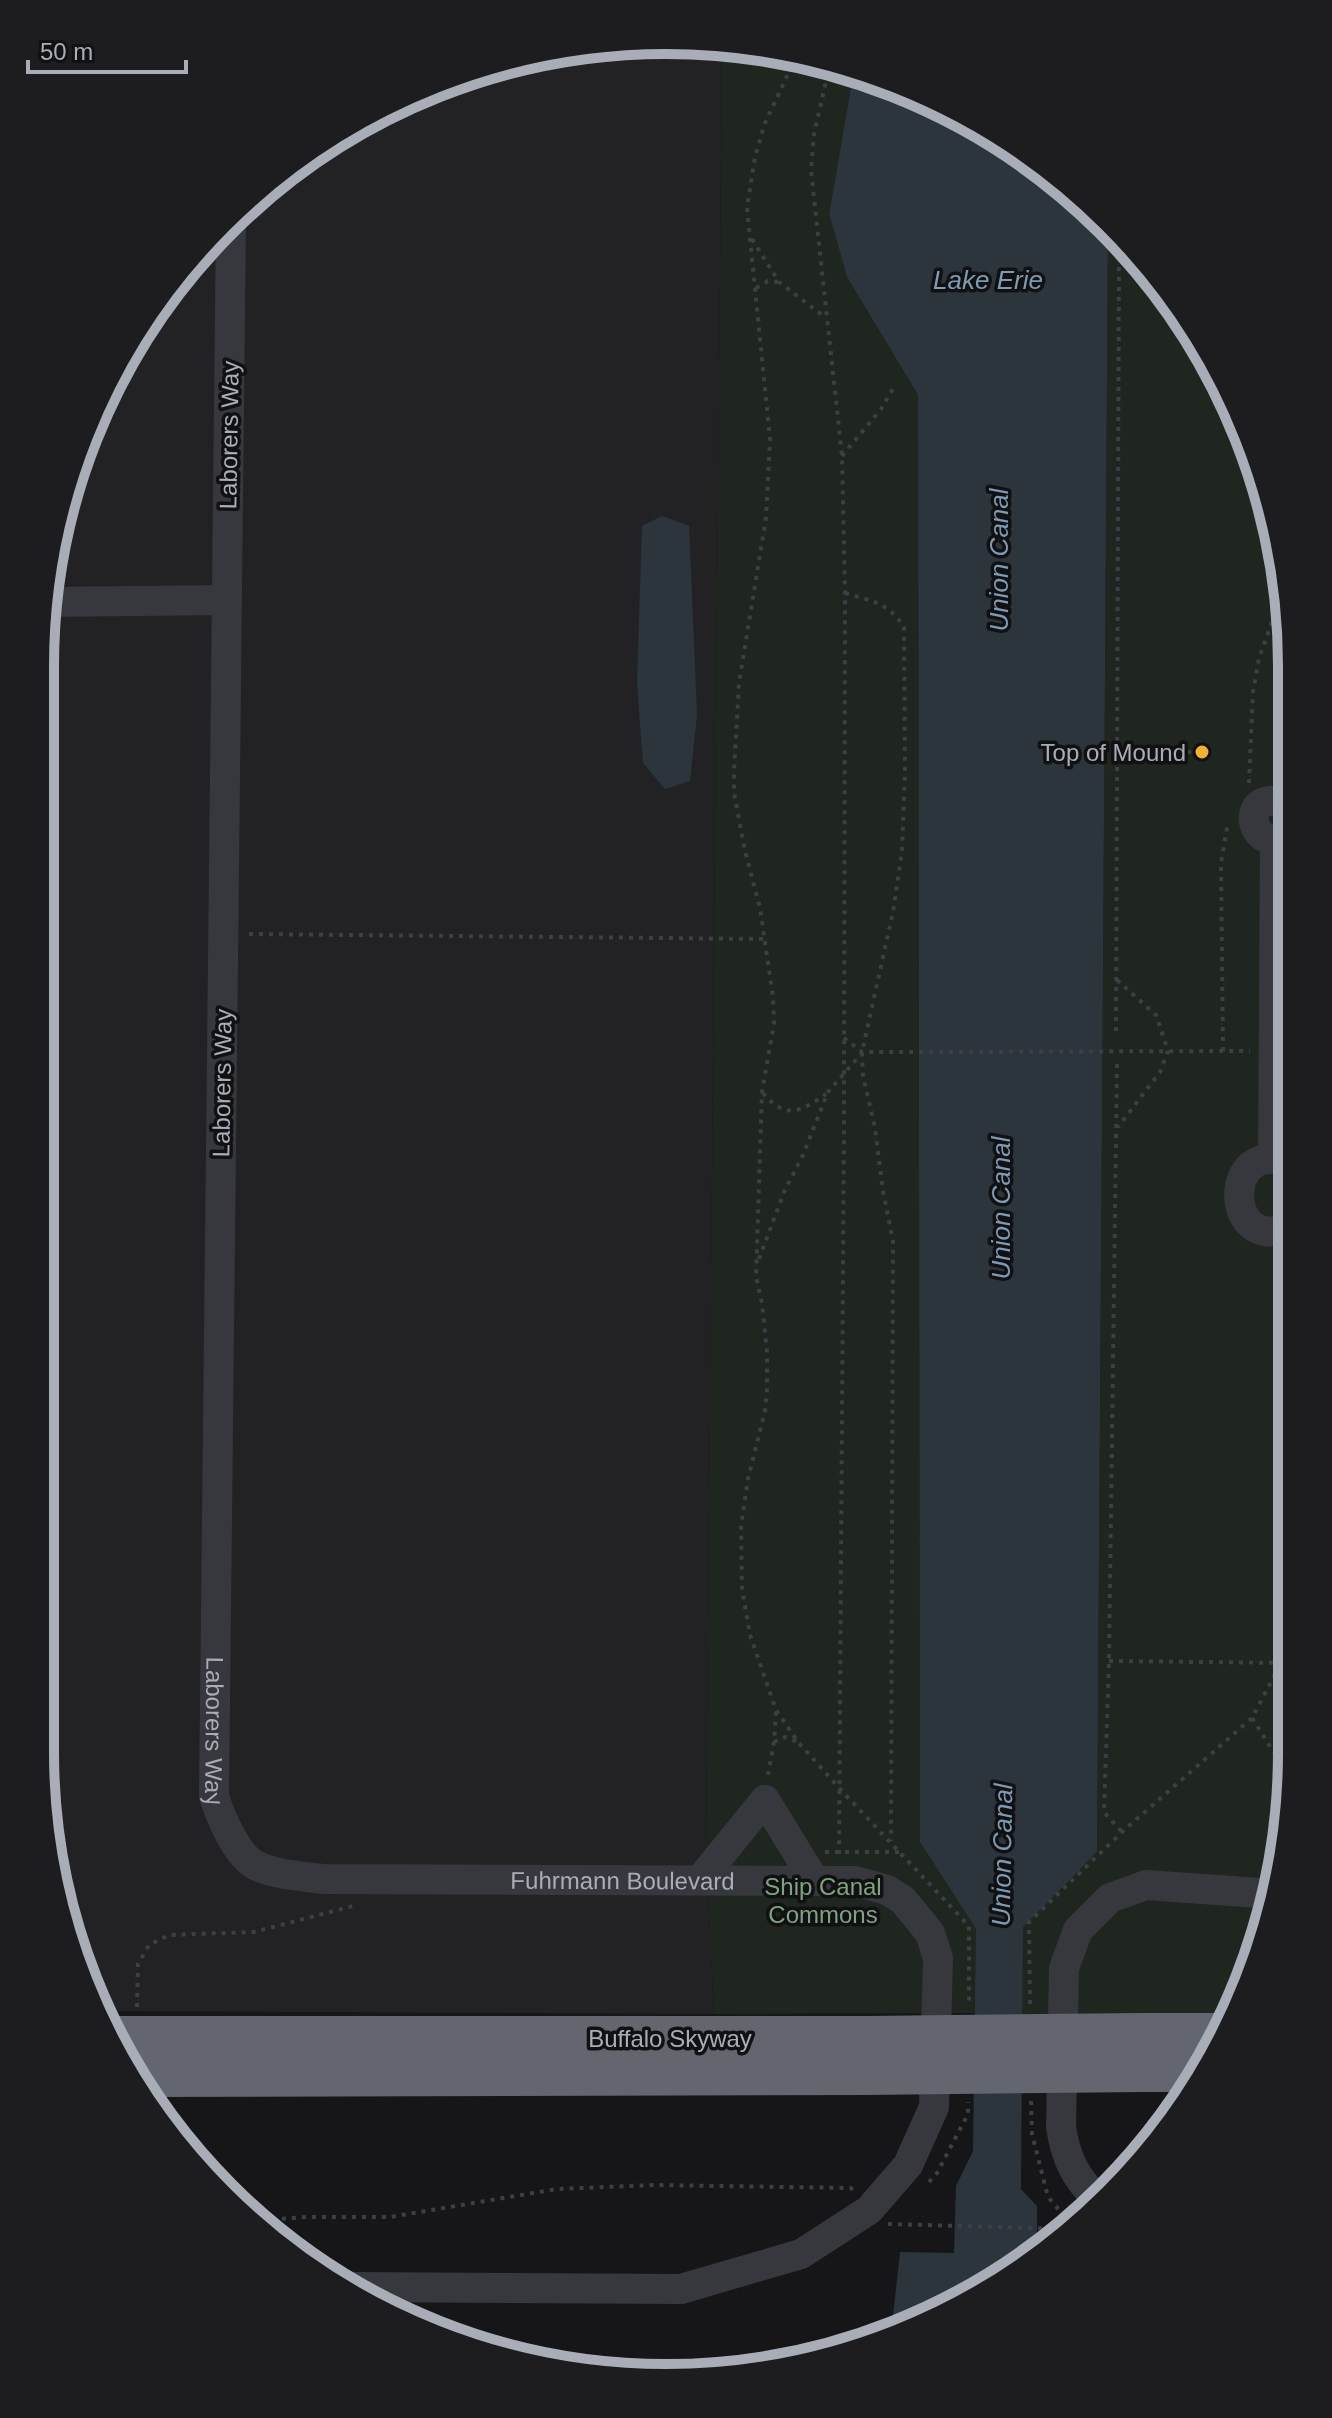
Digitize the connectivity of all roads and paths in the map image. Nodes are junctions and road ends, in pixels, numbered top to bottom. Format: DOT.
graph roads {
  1 [pos="791,67"];
  2 [pos="827,76"];
  3 [pos="231,235"];
  4 [pos="750,236"];
  5 [pos="1119,254"];
  6 [pos="779,282"];
  7 [pos="754,289"];
  8 [pos="826,318"];
  9 [pos="893,389"];
  10 [pos="842,456"];
  11 [pos="845,593"];
  12 [pos="227,600"];
  13 [pos="57,602"];
  14 [pos="1117,752"];
  15 [pos="1202,752"];
  16 [pos="1278,802"];
  17 [pos="1278,836"];
  18 [pos="1278,917"];
  19 [pos="249,934"];
  20 [pos="766,939"];
  21 [pos="1117,980"];
  22 [pos="1116,1031"];
  23 [pos="843,1037"];
  24 [pos="1168,1051"];
  25 [pos="862,1052"];
  26 [pos="1273,1053"];
  27 [pos="1117,1064"];
  28 [pos="843,1073"];
  29 [pos="762,1091"];
  30 [pos="828,1092"];
  31 [pos="1278,1120"];
  32 [pos="1117,1129"];
  33 [pos="1278,1161"];
  34 [pos="1278,1236"];
  35 [pos="757,1263"];
  36 [pos="1109,1661"];
  37 [pos="1278,1663"];
  38 [pos="1278,1669"];
  39 [pos="776,1710"];
  40 [pos="1252,1718"];
  41 [pos="774,1742"];
  42 [pos="798,1742"];
  43 [pos="1278,1757"];
  44 [pos="766,1788"];
  45 [pos="840,1789"];
  46 [pos="1122,1832"];
  47 [pos="840,1852"];
  48 [pos="323,1879"];
  49 [pos="700,1880"];
  50 [pos="814,1880"];
  51 [pos="1261,1893"];
  52 [pos="356,1906"];
  53 [pos="1029,1922"];
  54 [pos="128,2024"];
  55 [pos="1207,2038"];
  56 [pos="1142,2053"];
  57 [pos="182,2056"];
  58 [pos="1191,2066"];
  59 [pos="145,2072"];
  60 [pos="1091,2193"];
  61 [pos="858,2196"];
  62 [pos="271,2219"];
  63 [pos="882,2225"];
  64 [pos="1052,2227"];
  65 [pos="369,2287"];
  1 -- 4 [label="path"];
  2 -- 8 [label="path"];
  3 -- 12 [label="street, Laborers Way"];
  4 -- 6 [label="path"];
  4 -- 7 [label="path"];
  5 -- 14 [label="path"];
  6 -- 7 [label="path"];
  6 -- 8 [label="path"];
  7 -- 20 [label="path"];
  8 -- 10 [label="path"];
  9 -- 10 [label="path"];
  10 -- 11 [label="path"];
  11 -- 23 [label="path"];
  11 -- 25 [label="path"];
  12 -- 13 [label="street"];
  12 -- 48 [label="street, Laborers Way"];
  14 -- 15 [label="path"];
  14 -- 21 [label="path"];
  16 -- 17 [label="street"];
  18 -- 26 [label="street"];
  19 -- 20 [label="path"];
  20 -- 29 [label="path"];
  21 -- 22 [label="path"];
  21 -- 24 [label="path"];
  23 -- 25 [label="path"];
  23 -- 28 [label="path"];
  24 -- 25 [label="path"];
  24 -- 26 [label="path"];
  24 -- 32 [label="path"];
  25 -- 28 [label="path"];
  25 -- 45 [label="path"];
  26 -- 31 [label="street"];
  27 -- 32 [label="path"];
  28 -- 30 [label="path"];
  28 -- 45 [label="path"];
  29 -- 30 [label="path"];
  29 -- 35 [label="path"];
  30 -- 35 [label="path"];
  32 -- 36 [label="path"];
  33 -- 34 [label="street"];
  35 -- 39 [label="path"];
  36 -- 37 [label="path"];
  36 -- 46 [label="path"];
  38 -- 40 [label="path"];
  39 -- 41 [label="path"];
  39 -- 42 [label="path"];
  40 -- 43 [label="path"];
  40 -- 46 [label="path"];
  41 -- 42 [label="path"];
  41 -- 44 [label="path"];
  42 -- 45 [label="path"];
  45 -- 47 [label="path"];
  46 -- 53 [label="path"];
  48 -- 49 [label="street, Fuhrmann Boulevard"];
  49 -- 50 [label="street, Fuhrmann Boulevard"];
  49 -- 50 [label="street"];
  50 -- 65 [label="street, Fuhrmann Boulevard"];
  51 -- 60 [label="street"];
  52 -- 54 [label="path"];
  54 -- 57 [label="highway, Buffalo Skyway, bridge"];
  55 -- 56 [label="highway, Buffalo Skyway"];
  56 -- 57 [label="highway, Buffalo Skyway, bridge"];
  56 -- 58 [label="highway, Buffalo Skyway"];
  57 -- 59 [label="highway, Buffalo Skyway"];
  61 -- 62 [label="path"];
  63 -- 64 [label="path"];
}
